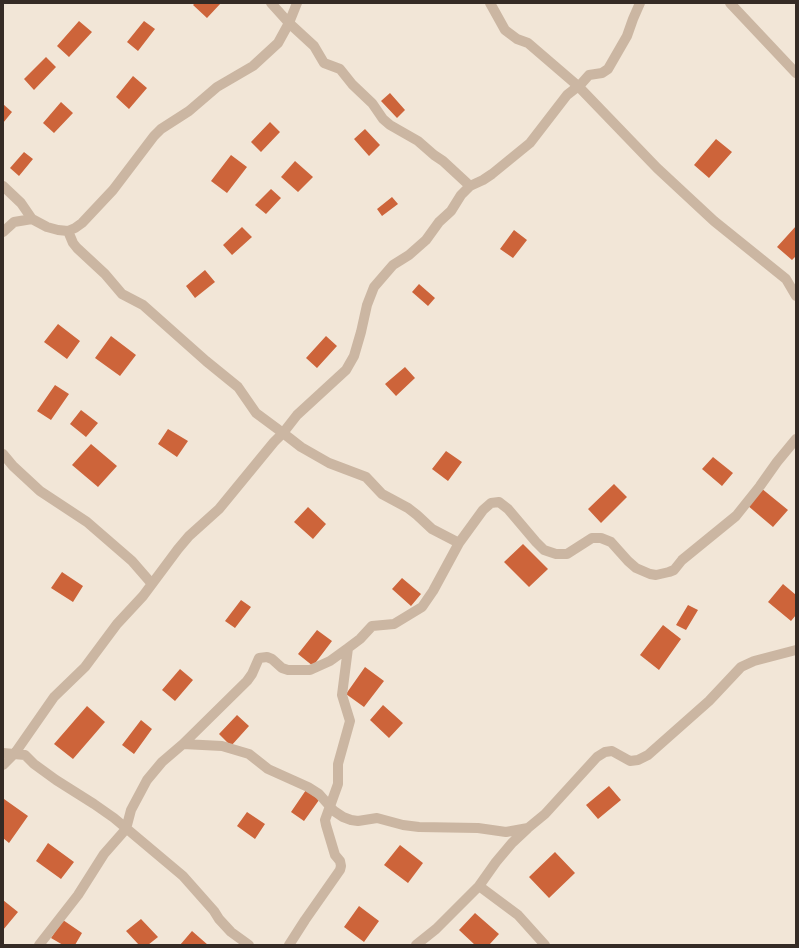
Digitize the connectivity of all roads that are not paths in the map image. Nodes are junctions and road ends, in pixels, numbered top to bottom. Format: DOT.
graph roads {
  1 [pos="271,3"];
  2 [pos="297,3"];
  3 [pos="490,3"];
  4 [pos="640,3"];
  5 [pos="730,3"];
  6 [pos="289,23"];
  7 [pos="796,73"];
  8 [pos="578,86"];
  9 [pos="3,186"];
  10 [pos="470,186"];
  11 [pos="21,203"];
  12 [pos="32,219"];
  13 [pos="14,222"];
  14 [pos="68,231"];
  15 [pos="3,232"];
  16 [pos="796,296"];
  17 [pos="283,433"];
  18 [pos="796,439"];
  19 [pos="3,454"];
  20 [pos="459,543"];
  21 [pos="152,584"];
  22 [pos="348,648"];
  23 [pos="796,650"];
  24 [pos="183,744"];
  25 [pos="3,753"];
  26 [pos="16,753"];
  27 [pos="3,765"];
  28 [pos="329,807"];
  29 [pos="528,828"];
  30 [pos="126,829"];
  31 [pos="479,886"];
  32 [pos="39,945"];
  33 [pos="249,945"];
  34 [pos="290,945"];
  35 [pos="416,945"];
  36 [pos="545,945"];
  1 -- 6 [label="street"];
  2 -- 6 [label="street"];
  3 -- 8 [label="street"];
  4 -- 8 [label="street"];
  5 -- 7 [label="street"];
  6 -- 10 [label="street"];
  6 -- 14 [label="street"];
  8 -- 10 [label="street"];
  8 -- 16 [label="street"];
  9 -- 11 [label="street"];
  10 -- 17 [label="street"];
  11 -- 12 [label="street"];
  11 -- 13 [label="street"];
  12 -- 13 [label="street"];
  12 -- 14 [label="street"];
  13 -- 15 [label="street"];
  14 -- 17 [label="street"];
  17 -- 20 [label="street"];
  17 -- 21 [label="street"];
  18 -- 20 [label="street"];
  19 -- 21 [label="street"];
  20 -- 22 [label="street"];
  21 -- 26 [label="street"];
  22 -- 24 [label="street"];
  22 -- 28 [label="street"];
  23 -- 29 [label="street"];
  24 -- 28 [label="street"];
  24 -- 30 [label="street"];
  25 -- 26 [label="street"];
  26 -- 27 [label="street"];
  26 -- 30 [label="street"];
  28 -- 29 [label="street"];
  28 -- 34 [label="street"];
  29 -- 31 [label="street"];
  30 -- 32 [label="street"];
  30 -- 33 [label="street"];
  31 -- 35 [label="street"];
  31 -- 36 [label="street"];
}
